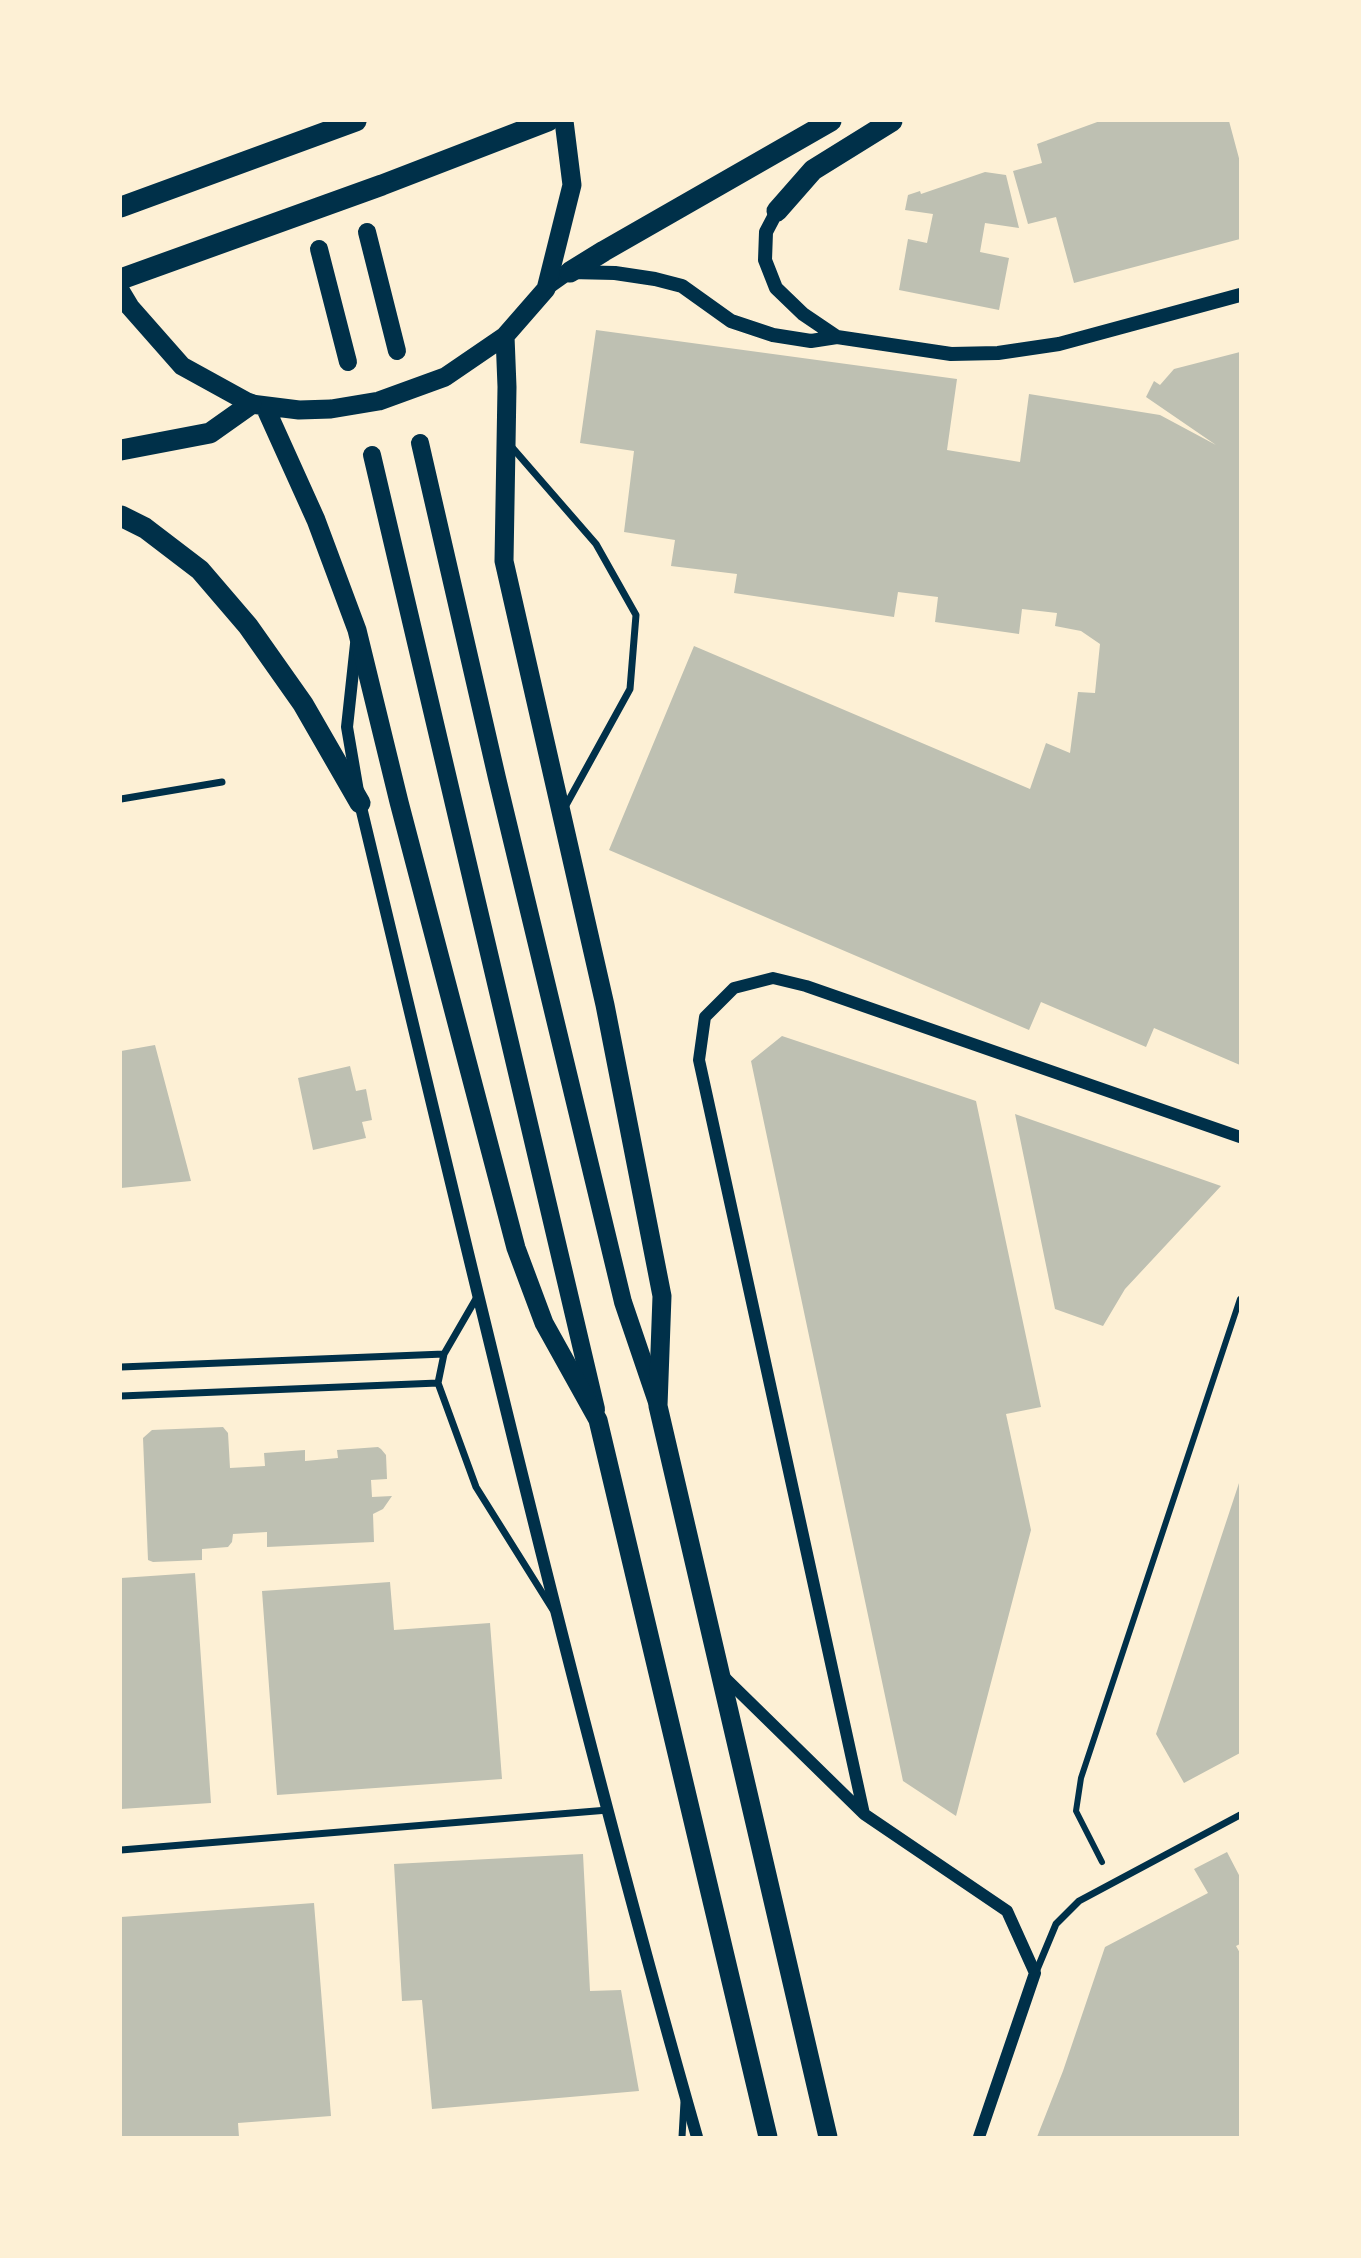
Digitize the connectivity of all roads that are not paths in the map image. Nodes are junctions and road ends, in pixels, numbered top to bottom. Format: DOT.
graph roads {
  1 [pos="356,121"];
  2 [pos="548,121"];
  3 [pos="564,121"];
  4 [pos="831,121"];
  5 [pos="892,121"];
  6 [pos="121,206"];
  7 [pos="777,211"];
  8 [pos="367,232"];
  9 [pos="319,249"];
  10 [pos="570,272"];
  11 [pos="121,279"];
  12 [pos="545,289"];
  13 [pos="121,292"];
  14 [pos="1240,295"];
  15 [pos="505,335"];
  16 [pos="837,337"];
  17 [pos="397,351"];
  18 [pos="348,362"];
  19 [pos="258,406"];
  20 [pos="506,440"];
  21 [pos="420,443"];
  22 [pos="121,450"];
  23 [pos="372,455"];
  24 [pos="121,516"];
  25 [pos="357,630"];
  26 [pos="222,782"];
  27 [pos="121,799"];
  28 [pos="360,803"];
  29 [pos="561,814"];
  30 [pos="1240,1137"];
  31 [pos="478,1296"];
  32 [pos="1240,1299"];
  33 [pos="444,1354"];
  34 [pos="121,1367"];
  35 [pos="438,1383"];
  36 [pos="121,1396"];
  37 [pos="658,1406"];
  38 [pos="598,1420"];
  39 [pos="559,1620"];
  40 [pos="718,1672"];
  41 [pos="609,1810"];
  42 [pos="864,1814"];
  43 [pos="1240,1815"];
  44 [pos="121,1850"];
  45 [pos="1102,1861"];
  46 [pos="1035,1972"];
  47 [pos="684,2094"];
  48 [pos="682,2137"];
  49 [pos="697,2137"];
  50 [pos="768,2137"];
  51 [pos="828,2137"];
  52 [pos="979,2137"];
  1 -- 6 [label="highway"];
  2 -- 11 [label="highway"];
  3 -- 12 [label="highway"];
  4 -- 10 [label="highway"];
  5 -- 7 [label="highway"];
  7 -- 16 [label="main road"];
  8 -- 17 [label="main road"];
  9 -- 18 [label="main road"];
  10 -- 12 [label="main road"];
  10 -- 16 [label="main road"];
  12 -- 15 [label="highway"];
  13 -- 19 [label="highway"];
  14 -- 16 [label="main road"];
  15 -- 19 [label="highway"];
  15 -- 20 [label="highway"];
  19 -- 22 [label="highway"];
  19 -- 25 [label="highway"];
  20 -- 29 [label="highway"];
  20 -- 29 [label="street"];
  21 -- 37 [label="main road"];
  23 -- 38 [label="main road"];
  24 -- 28 [label="highway"];
  25 -- 28 [label="street"];
  25 -- 38 [label="highway"];
  26 -- 27 [label="street"];
  28 -- 31 [label="street"];
  29 -- 37 [label="highway"];
  30 -- 42 [label="street"];
  31 -- 33 [label="street"];
  31 -- 39 [label="street"];
  32 -- 45 [label="street"];
  33 -- 34 [label="street"];
  33 -- 35 [label="street"];
  35 -- 36 [label="street"];
  35 -- 39 [label="street"];
  37 -- 40 [label="highway"];
  38 -- 50 [label="highway"];
  39 -- 41 [label="street"];
  40 -- 42 [label="street"];
  40 -- 51 [label="highway"];
  41 -- 44 [label="street"];
  41 -- 47 [label="street"];
  42 -- 46 [label="street"];
  43 -- 46 [label="street"];
  46 -- 52 [label="street"];
  47 -- 48 [label="street"];
  47 -- 49 [label="street"];
}
